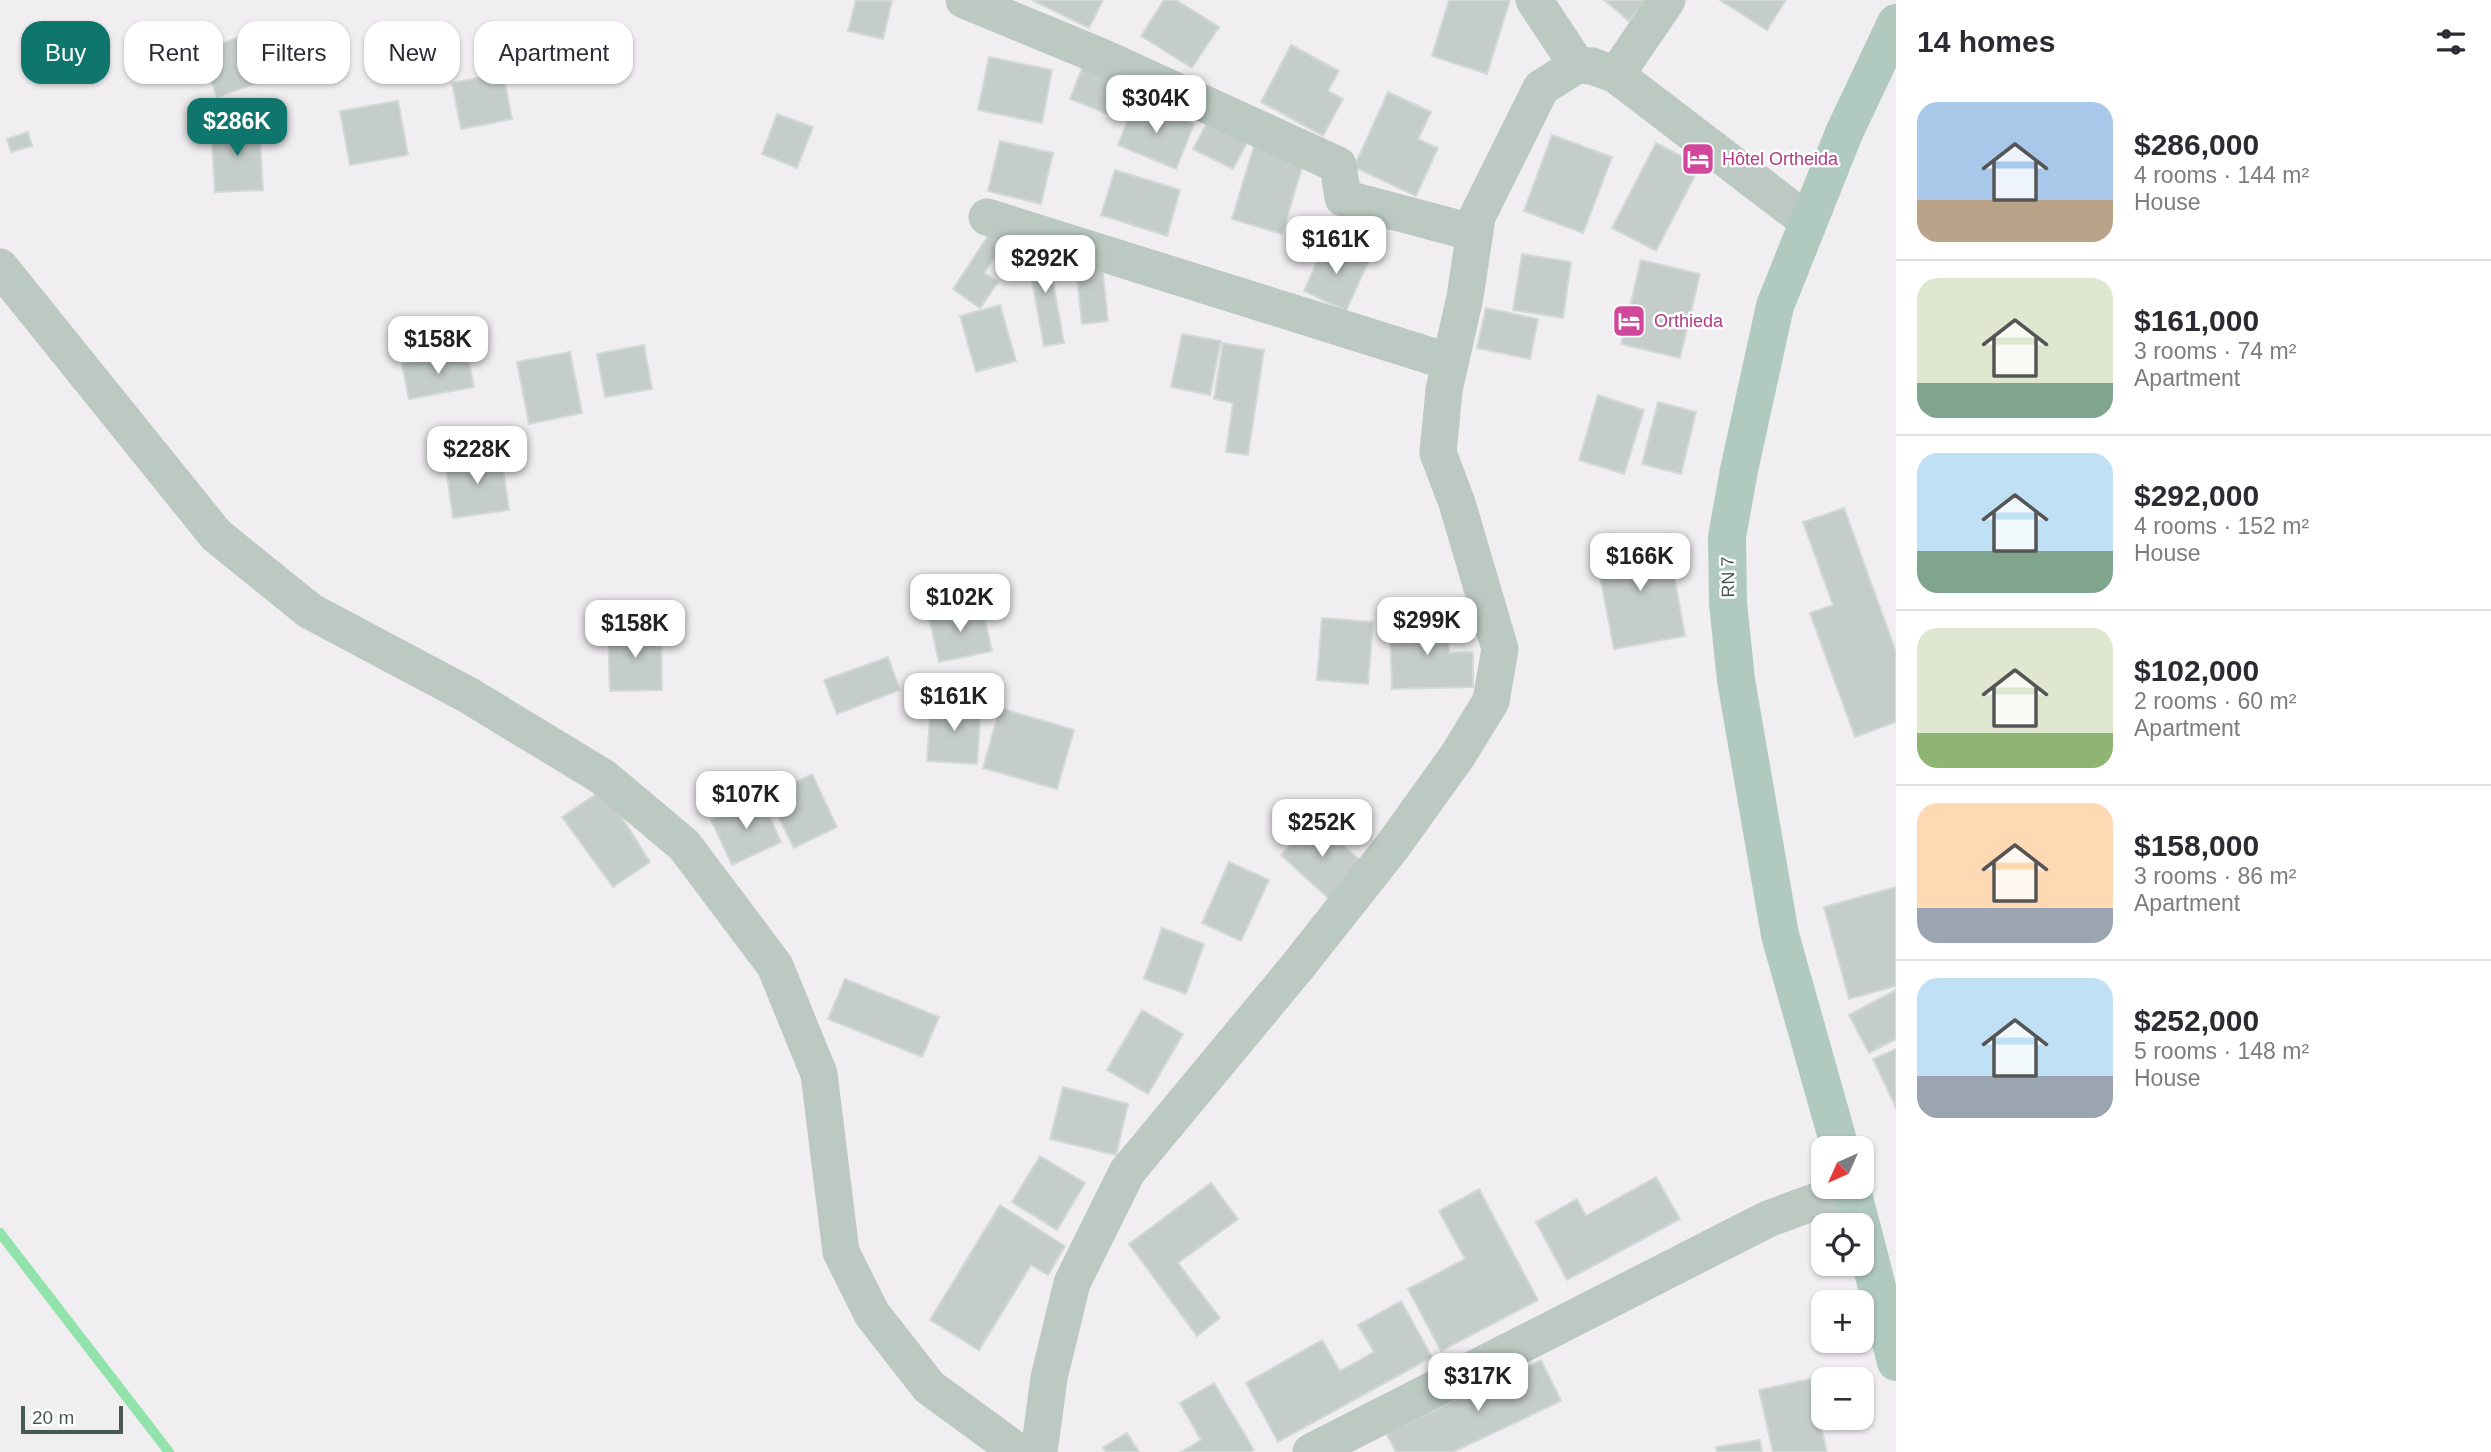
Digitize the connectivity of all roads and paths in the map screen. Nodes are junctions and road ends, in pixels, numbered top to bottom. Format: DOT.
graph roads {
  1 [pos="1534,0"];
  2 [pos="1667,0"];
  3 [pos="964,1"];
  4 [pos="1896,23"];
  5 [pos="1577,65"];
  6 [pos="1616,75"];
  7 [pos="987,217"];
  8 [pos="1807,221"];
  9 [pos="1475,233"];
  10 [pos="0,267"];
  11 [pos="1450,362"];
  12 [pos="1837,1136"];
  13 [pos="1820,1199"];
  14 [pos="1874,1275"];
  15 [pos="1896,1362"];
  16 [pos="1018,1452"];
  17 [pos="1039,1452"];
  18 [pos="1311,1452"];
  1 -- 5 [label="street"];
  2 -- 6 [label="street"];
  3 -- 9 [label="street"];
  4 -- 8 [label="main road, RN 7 / RN 7"];
  5 -- 6 [label="street"];
  5 -- 9 [label="street"];
  6 -- 8 [label="street"];
  7 -- 11 [label="street"];
  8 -- 12 [label="main road, RN 7 / RN 7"];
  9 -- 11 [label="street"];
  10 -- 16 [label="street"];
  11 -- 17 [label="street"];
  13 -- 18 [label="street"];
  14 -- 15 [label="main road"];
}
